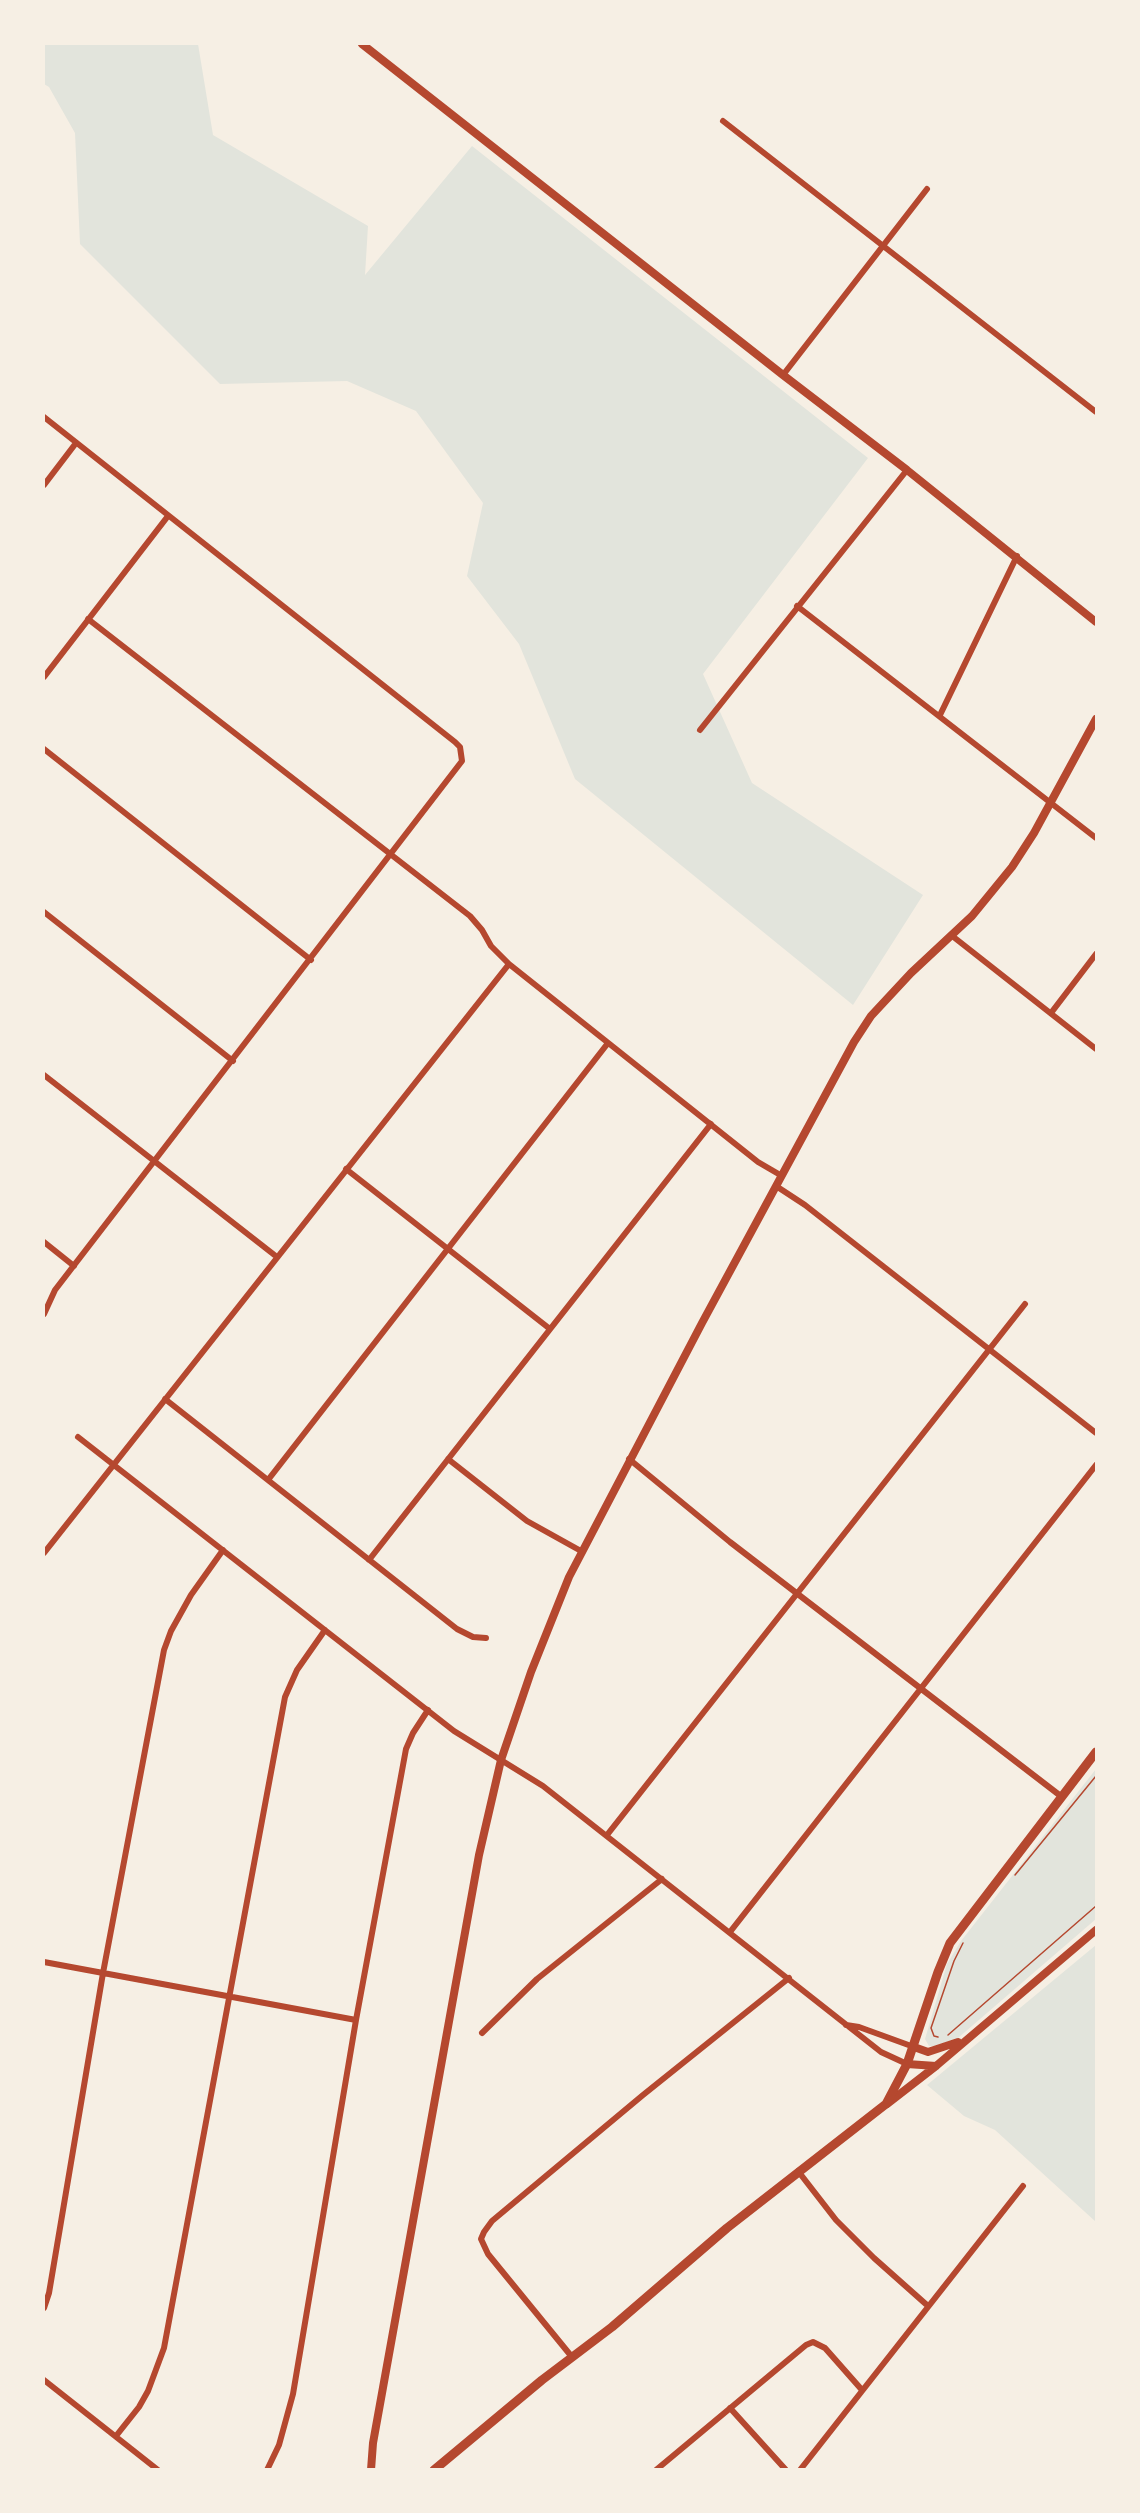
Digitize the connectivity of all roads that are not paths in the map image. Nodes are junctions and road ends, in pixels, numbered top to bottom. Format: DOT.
graph roads {
  1 [pos="362,44"];
  2 [pos="723,121"];
  3 [pos="927,189"];
  4 [pos="883,247"];
  5 [pos="783,375"];
  6 [pos="1096,412"];
  7 [pos="44,417"];
  8 [pos="76,443"];
  9 [pos="907,470"];
  10 [pos="44,485"];
  11 [pos="168,516"];
  12 [pos="1017,556"];
  13 [pos="797,606"];
  14 [pos="88,619"];
  15 [pos="1096,622"];
  16 [pos="44,677"];
  17 [pos="940,715"];
  18 [pos="1096,719"];
  19 [pos="700,730"];
  20 [pos="44,748"];
  21 [pos="1050,803"];
  22 [pos="1096,838"];
  23 [pos="392,856"];
  24 [pos="44,912"];
  25 [pos="951,935"];
  26 [pos="1096,954"];
  27 [pos="311,960"];
  28 [pos="509,964"];
  29 [pos="1051,1013"];
  30 [pos="609,1043"];
  31 [pos="1096,1049"];
  32 [pos="233,1061"];
  33 [pos="44,1075"];
  34 [pos="711,1124"];
  35 [pos="155,1162"];
  36 [pos="346,1169"];
  37 [pos="782,1176"];
  38 [pos="776,1186"];
  39 [pos="44,1242"];
  40 [pos="448,1249"];
  41 [pos="277,1257"];
  42 [pos="74,1266"];
  43 [pos="1024,1304"];
  44 [pos="44,1314"];
  45 [pos="550,1329"];
  46 [pos="989,1349"];
  47 [pos="165,1399"];
  48 [pos="1096,1433"];
  49 [pos="78,1437"];
  50 [pos="629,1459"];
  51 [pos="448,1460"];
  52 [pos="113,1464"];
  53 [pos="1096,1465"];
  54 [pos="268,1480"];
  55 [pos="222,1550"];
  56 [pos="582,1551"];
  57 [pos="44,1553"];
  58 [pos="369,1560"];
  59 [pos="797,1593"];
  60 [pos="325,1630"];
  61 [pos="486,1638"];
  62 [pos="922,1689"];
  63 [pos="428,1710"];
  64 [pos="1096,1752"];
  65 [pos="501,1760"];
  66 [pos="1062,1797"];
  67 [pos="608,1835"];
  68 [pos="662,1879"];
  69 [pos="1096,1930"];
  70 [pos="730,1932"];
  71 [pos="44,1962"];
  72 [pos="103,1973"];
  73 [pos="789,1978"];
  74 [pos="230,1997"];
  75 [pos="356,2020"];
  76 [pos="846,2025"];
  77 [pos="482,2033"];
  78 [pos="967,2038"];
  79 [pos="914,2047"];
  80 [pos="907,2064"];
  81 [pos="936,2066"];
  82 [pos="886,2104"];
  83 [pos="798,2171"];
  84 [pos="1023,2186"];
  85 [pos="928,2306"];
  86 [pos="44,2308"];
  87 [pos="572,2357"];
  88 [pos="44,2380"];
  89 [pos="862,2390"];
  90 [pos="730,2408"];
  91 [pos="116,2436"];
  92 [pos="158,2469"];
  93 [pos="267,2469"];
  94 [pos="371,2469"];
  95 [pos="434,2469"];
  96 [pos="656,2469"];
  97 [pos="786,2469"];
  98 [pos="800,2469"];
  1 -- 5 [label="street"];
  2 -- 4 [label="street"];
  3 -- 4 [label="street"];
  4 -- 5 [label="street"];
  4 -- 6 [label="street"];
  5 -- 9 [label="street"];
  7 -- 8 [label="street"];
  8 -- 10 [label="street"];
  8 -- 11 [label="street"];
  9 -- 12 [label="street"];
  9 -- 13 [label="street"];
  11 -- 14 [label="street"];
  11 -- 23 [label="street"];
  12 -- 15 [label="street"];
  12 -- 17 [label="street"];
  13 -- 17 [label="street"];
  13 -- 19 [label="street"];
  14 -- 16 [label="street"];
  14 -- 23 [label="street"];
  17 -- 21 [label="street"];
  18 -- 21 [label="street"];
  20 -- 27 [label="street"];
  21 -- 22 [label="street"];
  21 -- 25 [label="street"];
  23 -- 27 [label="street"];
  23 -- 28 [label="street"];
  24 -- 32 [label="street"];
  25 -- 29 [label="street"];
  25 -- 37 [label="street"];
  26 -- 29 [label="street"];
  27 -- 32 [label="street"];
  28 -- 30 [label="street"];
  28 -- 36 [label="street"];
  29 -- 31 [label="street"];
  30 -- 34 [label="street"];
  30 -- 40 [label="street"];
  32 -- 35 [label="street"];
  33 -- 35 [label="street"];
  34 -- 37 [label="street"];
  34 -- 45 [label="street"];
  35 -- 41 [label="street"];
  35 -- 42 [label="street"];
  36 -- 40 [label="street"];
  36 -- 41 [label="street"];
  37 -- 38 [label="street"];
  38 -- 46 [label="street"];
  38 -- 50 [label="street"];
  39 -- 42 [label="street"];
  40 -- 45 [label="street"];
  40 -- 54 [label="street"];
  41 -- 47 [label="street"];
  42 -- 44 [label="street"];
  43 -- 46 [label="street"];
  45 -- 51 [label="street"];
  46 -- 48 [label="street"];
  46 -- 59 [label="street"];
  47 -- 52 [label="street"];
  47 -- 54 [label="street"];
  49 -- 52 [label="street"];
  50 -- 56 [label="street"];
  50 -- 59 [label="street"];
  51 -- 56 [label="street"];
  51 -- 58 [label="street"];
  52 -- 55 [label="street"];
  52 -- 57 [label="street"];
  53 -- 62 [label="street"];
  54 -- 58 [label="street"];
  55 -- 60 [label="street"];
  55 -- 72 [label="street"];
  56 -- 65 [label="street"];
  58 -- 61 [label="street"];
  59 -- 62 [label="street"];
  59 -- 67 [label="street"];
  60 -- 63 [label="street"];
  60 -- 74 [label="street"];
  62 -- 66 [label="street"];
  62 -- 70 [label="street"];
  63 -- 65 [label="street"];
  63 -- 75 [label="street"];
  64 -- 66 [label="main road"];
  65 -- 67 [label="street"];
  65 -- 94 [label="street"];
  66 -- 79 [label="main road"];
  67 -- 68 [label="street"];
  68 -- 70 [label="street"];
  68 -- 77 [label="street"];
  69 -- 78 [label="street"];
  70 -- 73 [label="street"];
  71 -- 72 [label="street"];
  72 -- 74 [label="street"];
  72 -- 86 [label="street"];
  73 -- 76 [label="street"];
  73 -- 87 [label="street"];
  74 -- 75 [label="street"];
  74 -- 91 [label="street"];
  75 -- 93 [label="street"];
  76 -- 79 [label="street"];
  76 -- 80 [label="street"];
  78 -- 79 [label="street"];
  78 -- 81 [label="street"];
  79 -- 80 [label="main road"];
  80 -- 81 [label="street"];
  80 -- 82 [label="main road"];
  81 -- 82 [label="street"];
  82 -- 83 [label="main road"];
  83 -- 85 [label="street"];
  83 -- 87 [label="main road"];
  84 -- 85 [label="street"];
  85 -- 89 [label="street"];
  87 -- 95 [label="main road"];
  88 -- 91 [label="street"];
  89 -- 90 [label="street"];
  89 -- 98 [label="street"];
  90 -- 96 [label="street"];
  90 -- 97 [label="street"];
  91 -- 92 [label="street"];
}
